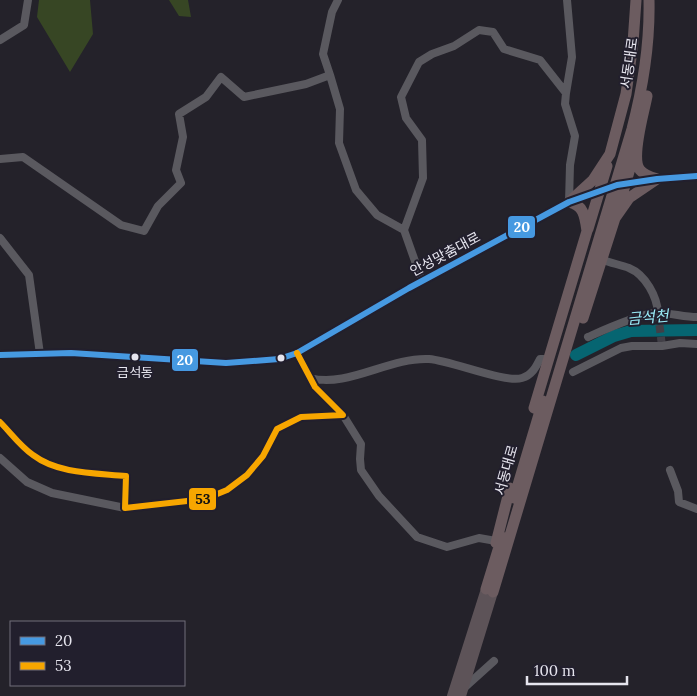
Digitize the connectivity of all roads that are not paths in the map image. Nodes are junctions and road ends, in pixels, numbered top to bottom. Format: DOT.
graph roads {
  1 [pos="28,0"];
  2 [pos="338,0"];
  3 [pos="567,0"];
  4 [pos="636,0"];
  5 [pos="643,0"];
  6 [pos="649,0"];
  7 [pos="657,0"];
  8 [pos="0,40"];
  9 [pos="330,75"];
  10 [pos="566,93"];
  11 [pos="628,128"];
  12 [pos="636,150"];
  13 [pos="610,154"];
  14 [pos="0,159"];
  15 [pos="697,176"];
  16 [pos="657,179"];
  17 [pos="621,185"];
  18 [pos="600,190"];
  19 [pos="569,202"];
  20 [pos="615,218"];
  21 [pos="404,230"];
  22 [pos="587,230"];
  23 [pos="0,238"];
  24 [pos="595,256"];
  25 [pos="422,281"];
  26 [pos="658,313"];
  27 [pos="697,317"];
  28 [pos="588,337"];
  29 [pos="697,344"];
  30 [pos="297,353"];
  31 [pos="40,354"];
  32 [pos="0,355"];
  33 [pos="548,359"];
  34 [pos="573,372"];
  35 [pos="310,378"];
  36 [pos="342,415"];
  37 [pos="0,422"];
  38 [pos="0,458"];
  39 [pos="670,470"];
  40 [pos="125,508"];
  41 [pos="697,509"];
  42 [pos="496,541"];
  43 [pos="489,590"];
  44 [pos="494,661"];
  45 [pos="462,692"];
  46 [pos="452,696"];
  1 -- 8 [label="street"];
  2 -- 9 [label="street"];
  3 -- 10 [label="street"];
  4 -- 13 [label="highway"];
  5 -- 11 [label="highway, 서동대로"];
  6 -- 11 [label="highway, 서동대로"];
  7 -- 12 [label="highway"];
  9 -- 14 [label="street"];
  9 -- 21 [label="street"];
  10 -- 19 [label="street"];
  10 -- 21 [label="street"];
  11 -- 24 [label="highway"];
  12 -- 16 [label="highway"];
  12 -- 17 [label="highway"];
  13 -- 18 [label="highway"];
  13 -- 19 [label="highway"];
  15 -- 16 [label="street, 안성맞춤대로"];
  16 -- 17 [label="street, 안성맞춤대로"];
  16 -- 20 [label="highway"];
  17 -- 18 [label="street, 안성맞춤대로"];
  17 -- 20 [label="highway"];
  18 -- 19 [label="street, 안성맞춤대로"];
  18 -- 22 [label="highway"];
  19 -- 22 [label="highway"];
  19 -- 25 [label="street, 안성맞춤대로"];
  20 -- 24 [label="highway"];
  21 -- 25 [label="street"];
  22 -- 33 [label="highway"];
  23 -- 31 [label="street"];
  24 -- 26 [label="street"];
  24 -- 43 [label="highway, 서동대로"];
  24 -- 43 [label="highway"];
  25 -- 30 [label="street, 안성맞춤대로"];
  26 -- 27 [label="street"];
  26 -- 28 [label="street"];
  29 -- 34 [label="street"];
  30 -- 31 [label="street, 안성맞춤대로"];
  30 -- 35 [label="street"];
  31 -- 32 [label="street, 안성맞춤대로"];
  33 -- 35 [label="street"];
  33 -- 42 [label="highway"];
  35 -- 36 [label="street"];
  36 -- 40 [label="street"];
  36 -- 42 [label="street"];
  37 -- 40 [label="street"];
  38 -- 40 [label="street"];
  39 -- 41 [label="street"];
  42 -- 43 [label="highway"];
  43 -- 45 [label="main road, 서동대로"];
  43 -- 46 [label="main road, 서동대로"];
  44 -- 45 [label="street"];
}
